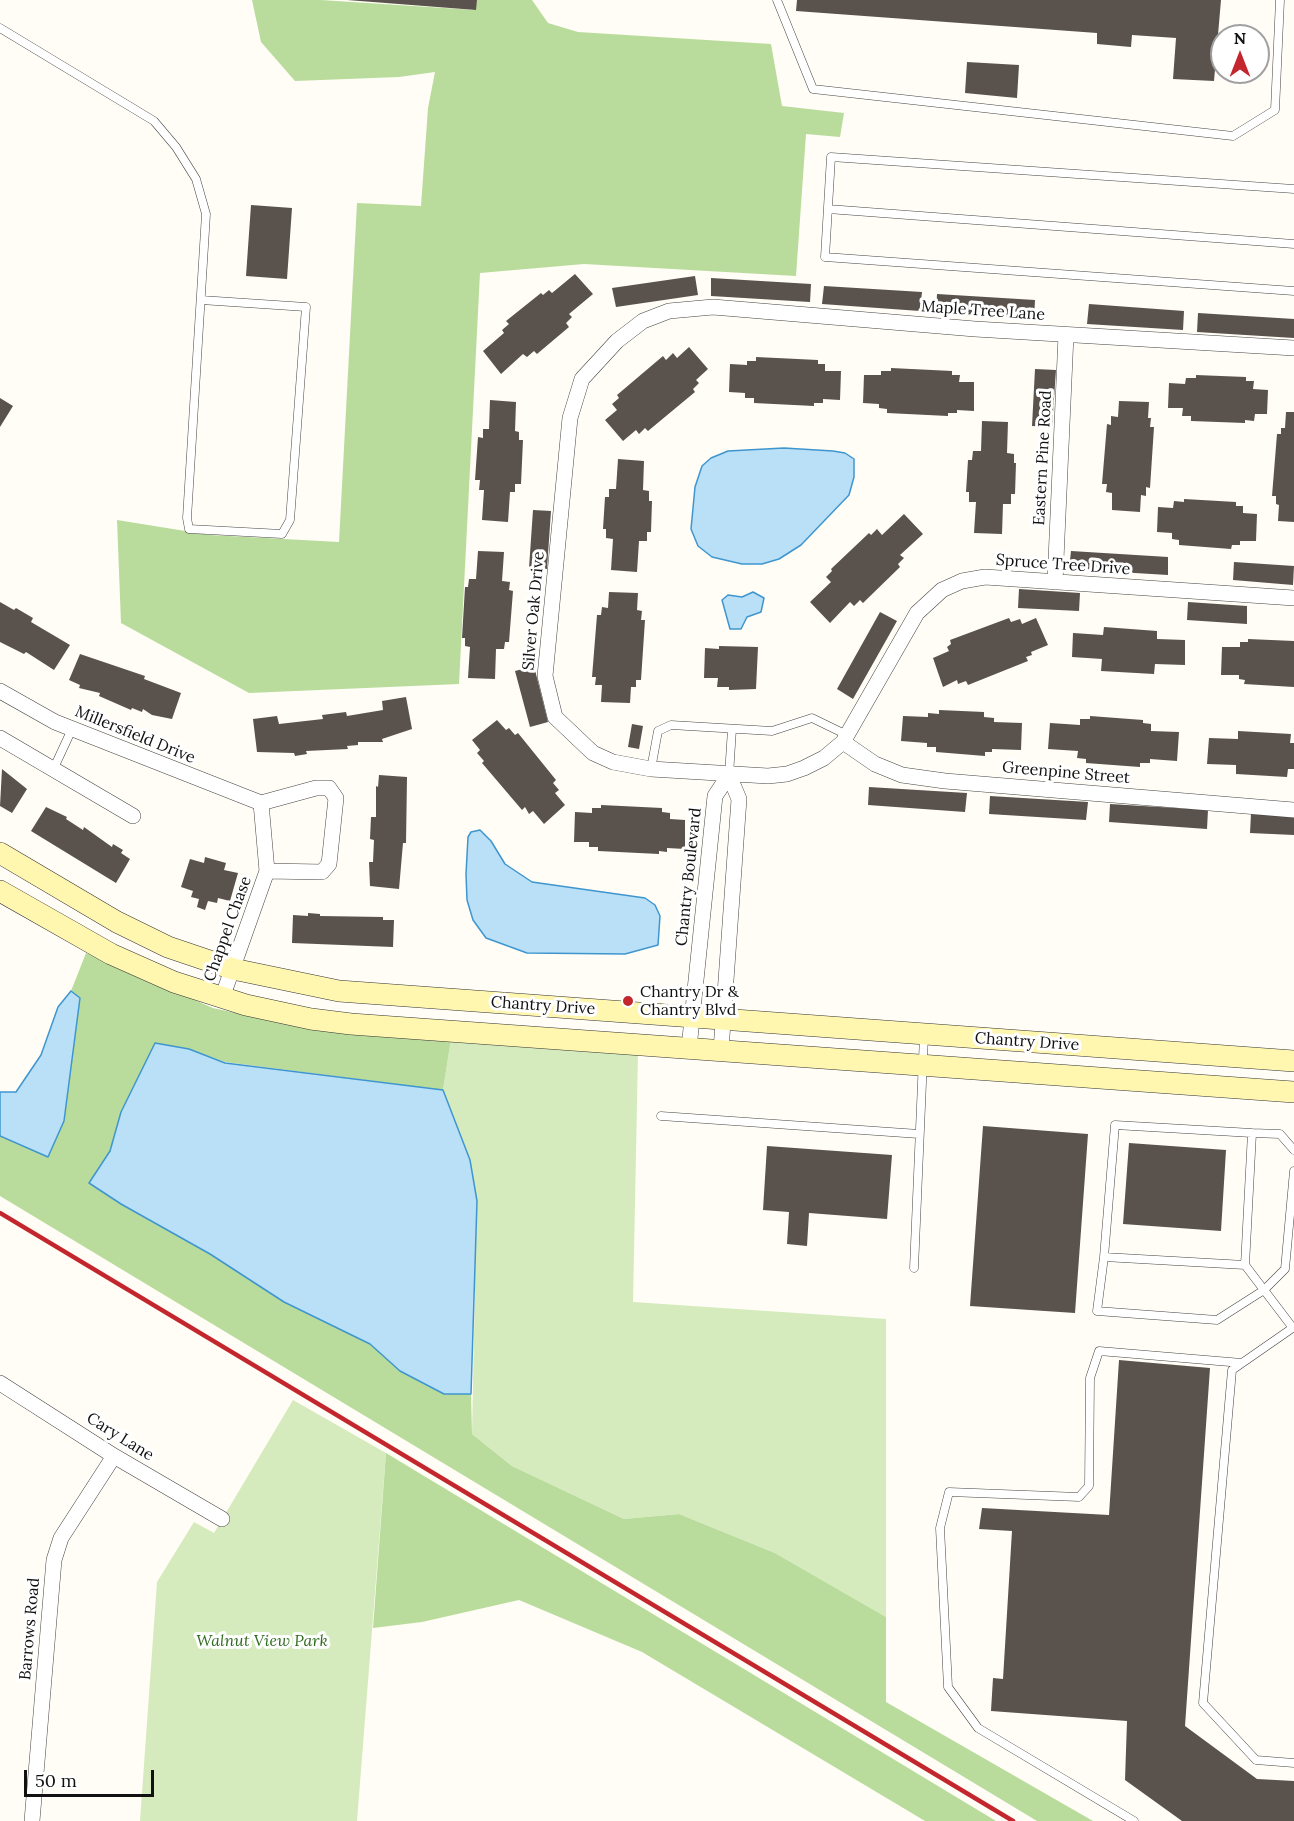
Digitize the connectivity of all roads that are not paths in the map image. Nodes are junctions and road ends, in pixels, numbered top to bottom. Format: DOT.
graph roads {
  1 [pos="777,0"];
  2 [pos="1280,0"];
  3 [pos="0,28"];
  4 [pos="1294,189"];
  5 [pos="828,209"];
  6 [pos="1294,244"];
  7 [pos="1294,291"];
  8 [pos="201,300"];
  9 [pos="669,311"];
  10 [pos="1066,335"];
  11 [pos="1294,348"];
  12 [pos="1055,582"];
  13 [pos="1294,598"];
  14 [pos="0,691"];
  15 [pos="72,729"];
  16 [pos="732,729"];
  17 [pos="0,738"];
  18 [pos="846,739"];
  19 [pos="651,769"];
  20 [pos="53,770"];
  21 [pos="729,775"];
  22 [pos="261,802"];
  23 [pos="1294,810"];
  24 [pos="133,816"];
  25 [pos="0,853"];
  26 [pos="267,871"];
  27 [pos="0,891"];
  28 [pos="233,969"];
  29 [pos="222,998"];
  30 [pos="693,1017"];
  31 [pos="724,1019"];
  32 [pos="925,1034"];
  33 [pos="689,1048"];
  34 [pos="721,1050"];
  35 [pos="1294,1061"];
  36 [pos="923,1065"];
  37 [pos="1294,1092"];
  38 [pos="661,1116"];
  39 [pos="1252,1133"];
  40 [pos="919,1134"];
  41 [pos="1294,1150"];
  42 [pos="1294,1171"];
  43 [pos="1104,1257"];
  44 [pos="1245,1265"];
  45 [pos="914,1268"];
  46 [pos="1264,1290"];
  47 [pos="1293,1327"];
  48 [pos="1242,1363"];
  49 [pos="0,1383"];
  50 [pos="114,1456"];
  51 [pos="222,1519"];
  52 [pos="1294,1763"];
  53 [pos="32,1821"];
  54 [pos="1134,1821"];
  1 -- 2 [label="lane"];
  3 -- 8 [label="lane"];
  4 -- 5 [label="lane"];
  5 -- 6 [label="lane"];
  5 -- 7 [label="lane"];
  8 -- 8 [label="lane"];
  9 -- 10 [label="street, Maple Tree Lane"];
  9 -- 19 [label="street, Silver Oak Drive"];
  10 -- 11 [label="street, Maple Tree Lane"];
  10 -- 12 [label="street, Eastern Pine Road"];
  12 -- 13 [label="street, Spruce Tree Drive"];
  12 -- 18 [label="street, Spruce Tree Drive"];
  14 -- 15 [label="street, Millersfield Drive"];
  15 -- 20 [label="lane"];
  15 -- 22 [label="street, Millersfield Drive"];
  16 -- 18 [label="lane"];
  16 -- 19 [label="lane"];
  16 -- 21 [label="lane"];
  17 -- 20 [label="street"];
  18 -- 21 [label="street, Silver Oak Drive"];
  18 -- 23 [label="street, Greenpine Street"];
  19 -- 21 [label="street, Silver Oak Drive"];
  20 -- 24 [label="street"];
  21 -- 30 [label="street, Chantry Boulevard"];
  21 -- 31 [label="street"];
  22 -- 26 [label="street, Chappel Chase"];
  22 -- 26 [label="street, Chappel Chase"];
  25 -- 28 [label="street, Chantry Drive"];
  26 -- 28 [label="street, Chappel Chase"];
  27 -- 29 [label="street, Chantry Drive"];
  28 -- 29 [label="street, Chappel Chase"];
  28 -- 30 [label="street, Chantry Drive"];
  29 -- 33 [label="street, Chantry Drive"];
  30 -- 31 [label="street, Chantry Drive"];
  30 -- 33 [label="street, Chantry Boulevard"];
  31 -- 32 [label="street, Chantry Drive"];
  31 -- 34 [label="street"];
  32 -- 35 [label="street, Chantry Drive"];
  32 -- 36 [label="lane"];
  33 -- 34 [label="street, Chantry Drive"];
  34 -- 36 [label="street, Chantry Drive"];
  36 -- 37 [label="street, Chantry Drive"];
  36 -- 40 [label="lane"];
  38 -- 40 [label="lane"];
  39 -- 41 [label="lane"];
  39 -- 43 [label="lane"];
  39 -- 44 [label="lane"];
  40 -- 45 [label="lane"];
  42 -- 46 [label="lane"];
  43 -- 44 [label="lane"];
  43 -- 46 [label="lane"];
  44 -- 46 [label="lane"];
  46 -- 47 [label="lane"];
  47 -- 48 [label="lane"];
  48 -- 52 [label="lane"];
  48 -- 54 [label="lane"];
  49 -- 50 [label="street, Cary Lane"];
  50 -- 51 [label="street, Cary Lane"];
  50 -- 53 [label="street, Barrows Road"];
}
